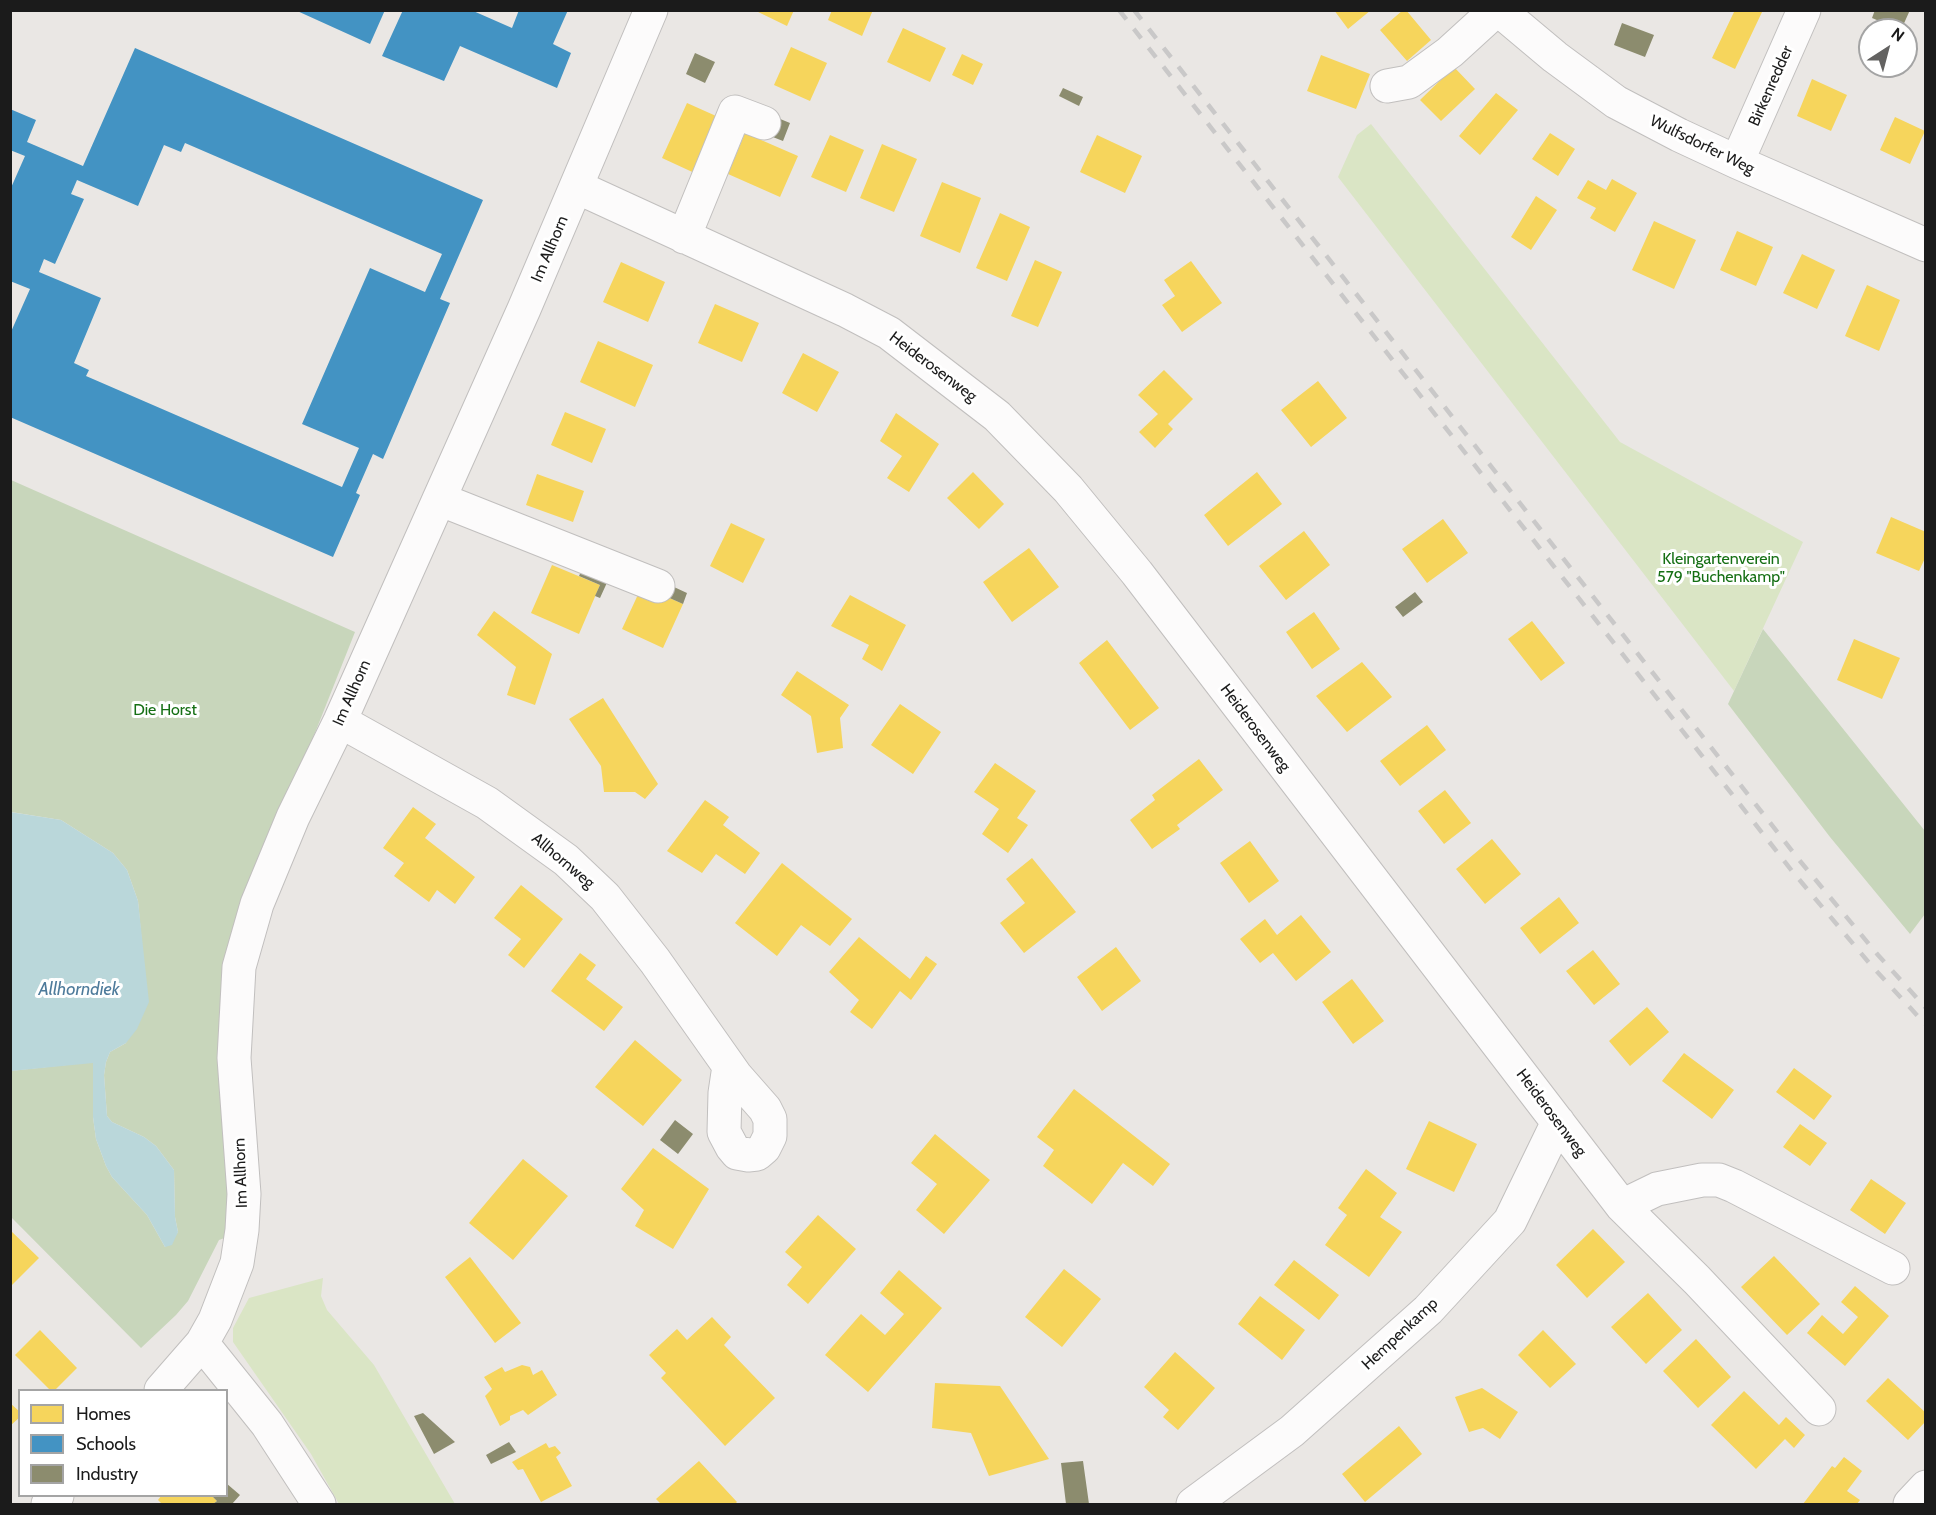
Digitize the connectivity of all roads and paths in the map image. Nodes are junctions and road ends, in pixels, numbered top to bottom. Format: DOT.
graph roads {
  1 [pos="651,10"];
  2 [pos="1498,10"];
  3 [pos="1804,10"];
  4 [pos="1387,87"];
  5 [pos="764,123"];
  6 [pos="1737,162"];
  7 [pos="577,187"];
  8 [pos="684,237"];
  9 [pos="1926,245"];
  10 [pos="439,499"];
  11 [pos="658,586"];
  12 [pos="340,721"];
  13 [pos="729,1066"];
  14 [pos="1558,1122"];
  15 [pos="1622,1206"];
  16 [pos="1893,1268"];
  17 [pos="202,1343"];
  18 [pos="162,1389"];
  19 [pos="1819,1409"];
  20 [pos="1926,1487"];
  21 [pos="319,1504"];
  22 [pos="1193,1504"];
  23 [pos="1910,1504"];
  1 -- 7 [label="street, Im Allhorn"];
  2 -- 4 [label="street"];
  2 -- 6 [label="street, Wulfsdorfer Weg"];
  3 -- 6 [label="street, Birkenredder"];
  5 -- 8 [label="street"];
  6 -- 9 [label="street, Wulfsdorfer Weg"];
  7 -- 8 [label="street, Heiderosenweg"];
  7 -- 10 [label="street, Im Allhorn"];
  8 -- 14 [label="street, Heiderosenweg"];
  10 -- 11 [label="street"];
  10 -- 12 [label="street, Im Allhorn"];
  12 -- 13 [label="street, Allhornweg"];
  12 -- 17 [label="street, Im Allhorn"];
  14 -- 15 [label="street, Heiderosenweg"];
  14 -- 22 [label="street, Hempenkamp"];
  15 -- 16 [label="street"];
  15 -- 19 [label="street, Heiderosenweg"];
  17 -- 18 [label="street, Im Allhorn"];
  17 -- 21 [label="street"];
  20 -- 23 [label="street"];
}
